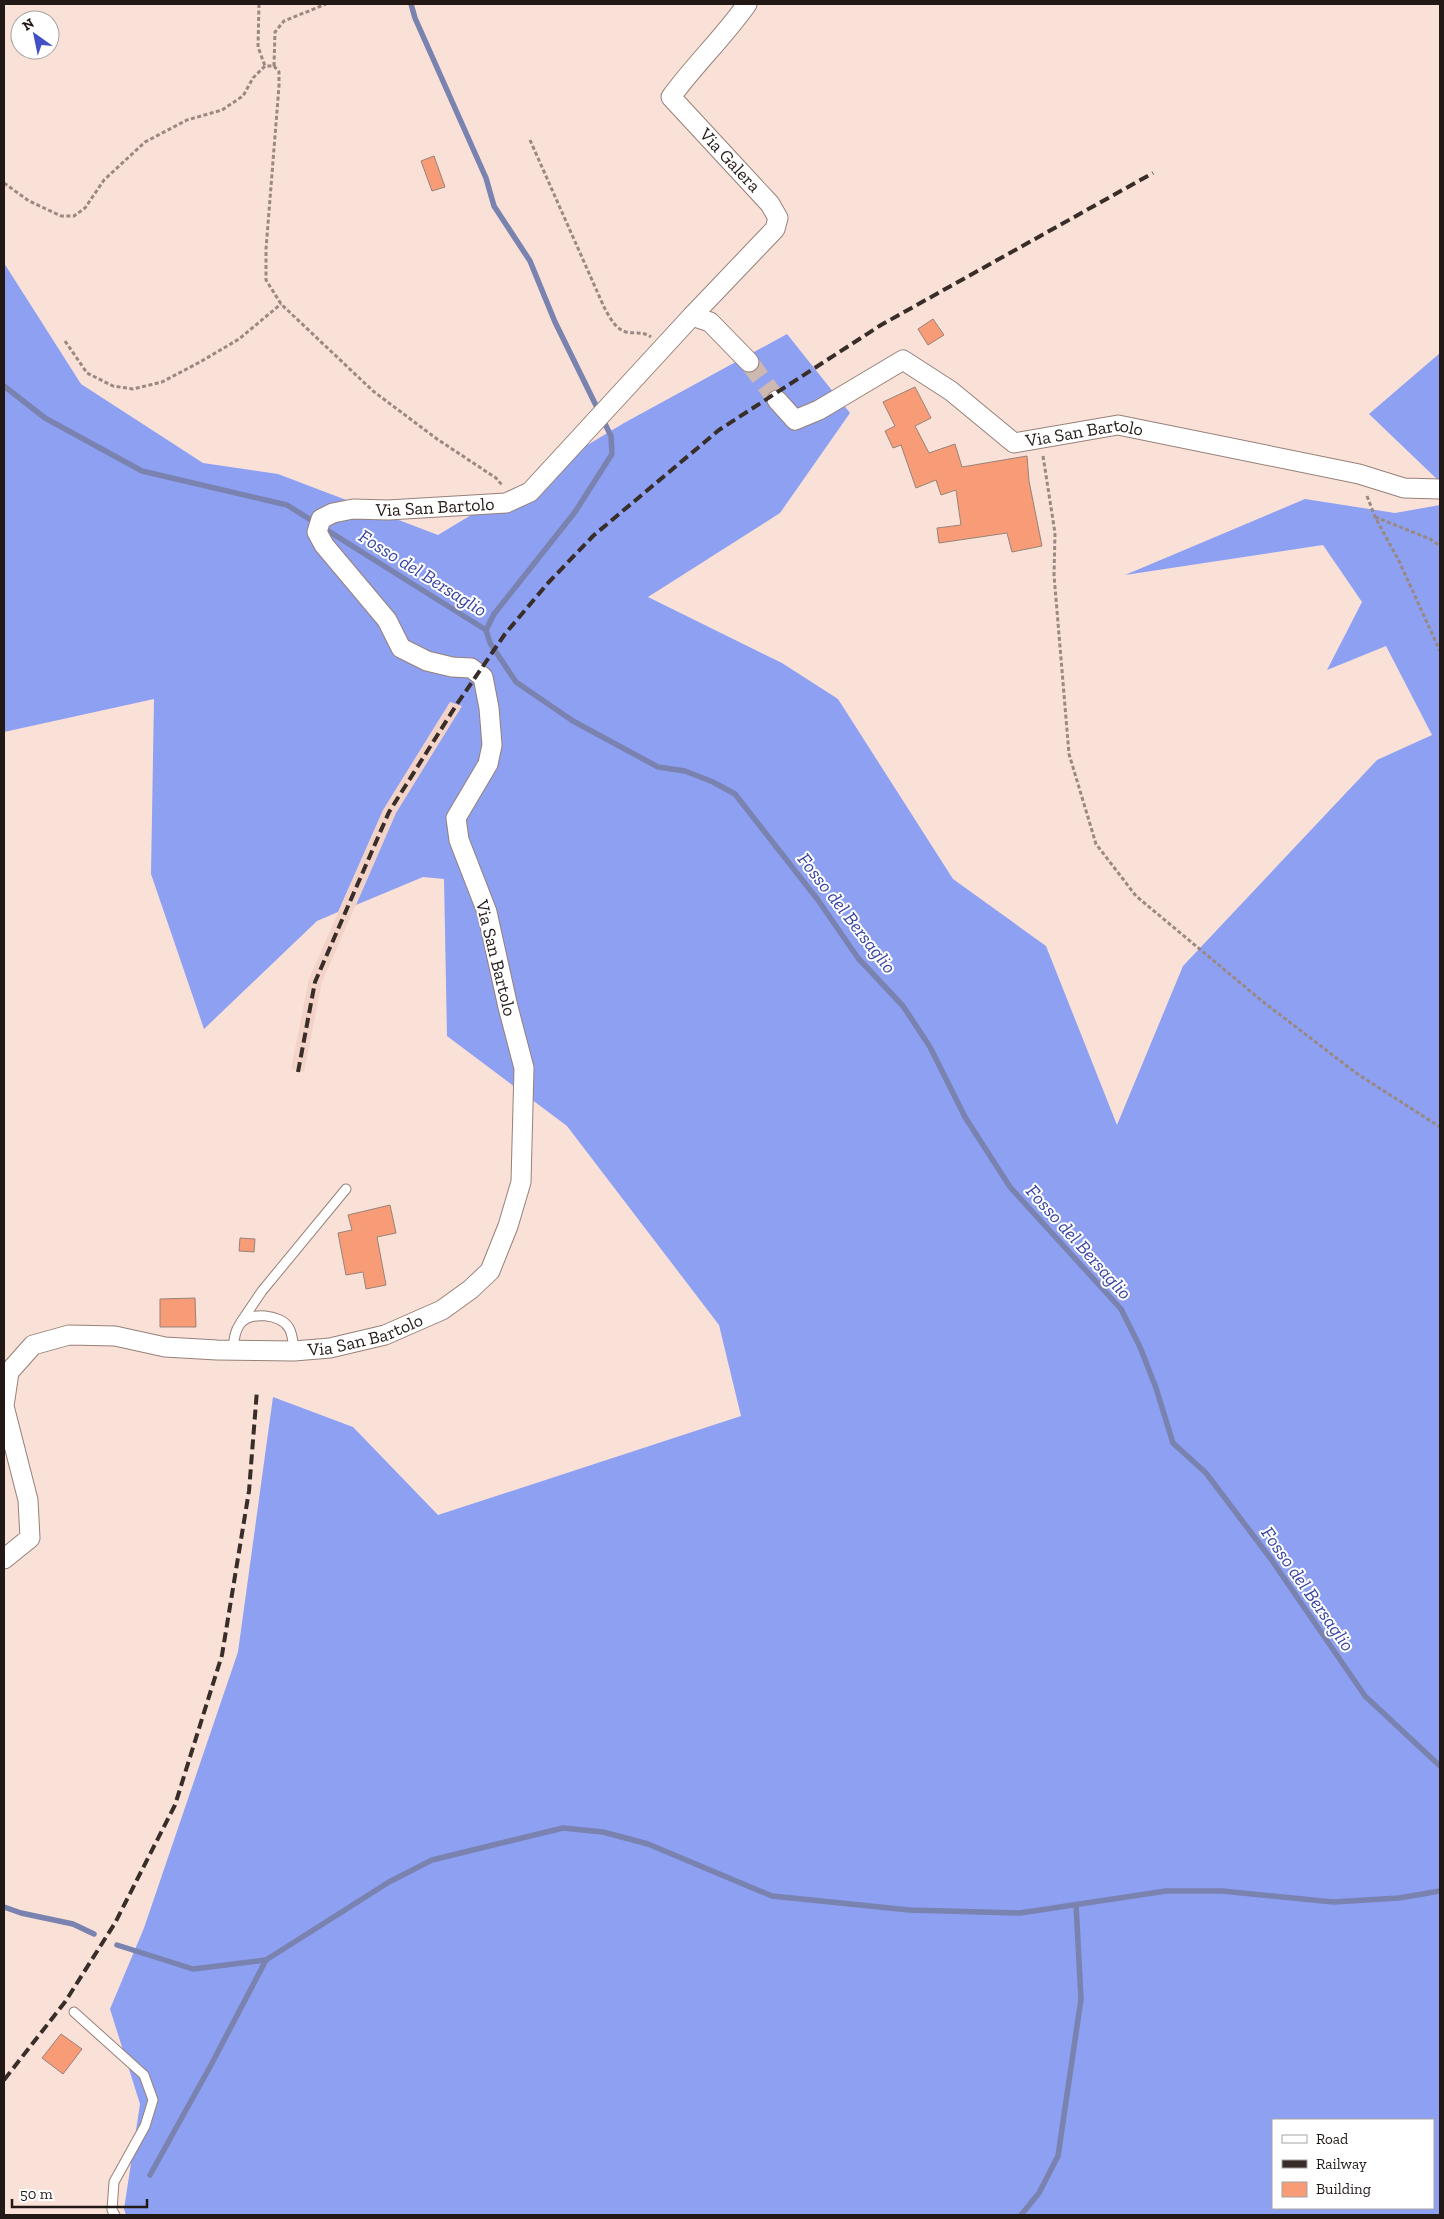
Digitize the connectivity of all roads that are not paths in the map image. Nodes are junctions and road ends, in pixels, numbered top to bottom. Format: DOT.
graph roads {
  1 [pos="748,4"];
  2 [pos="692,316"];
  3 [pos="748,362"];
  4 [pos="777,400"];
  5 [pos="1440,489"];
  6 [pos="346,1189"];
  7 [pos="241,1322"];
  8 [pos="233,1350"];
  9 [pos="294,1351"];
  10 [pos="4,1559"];
  11 [pos="74,2012"];
  12 [pos="115,2215"];
  1 -- 2 [label="street, Via Galera"];
  2 -- 3 [label="street"];
  2 -- 9 [label="street, Via San Bartolo"];
  4 -- 5 [label="street, Via San Bartolo"];
  6 -- 7 [label="lane"];
  7 -- 8 [label="lane"];
  7 -- 9 [label="lane"];
  8 -- 9 [label="street, Via San Bartolo"];
  8 -- 10 [label="street, Via San Bartolo"];
  11 -- 12 [label="lane"];
}
